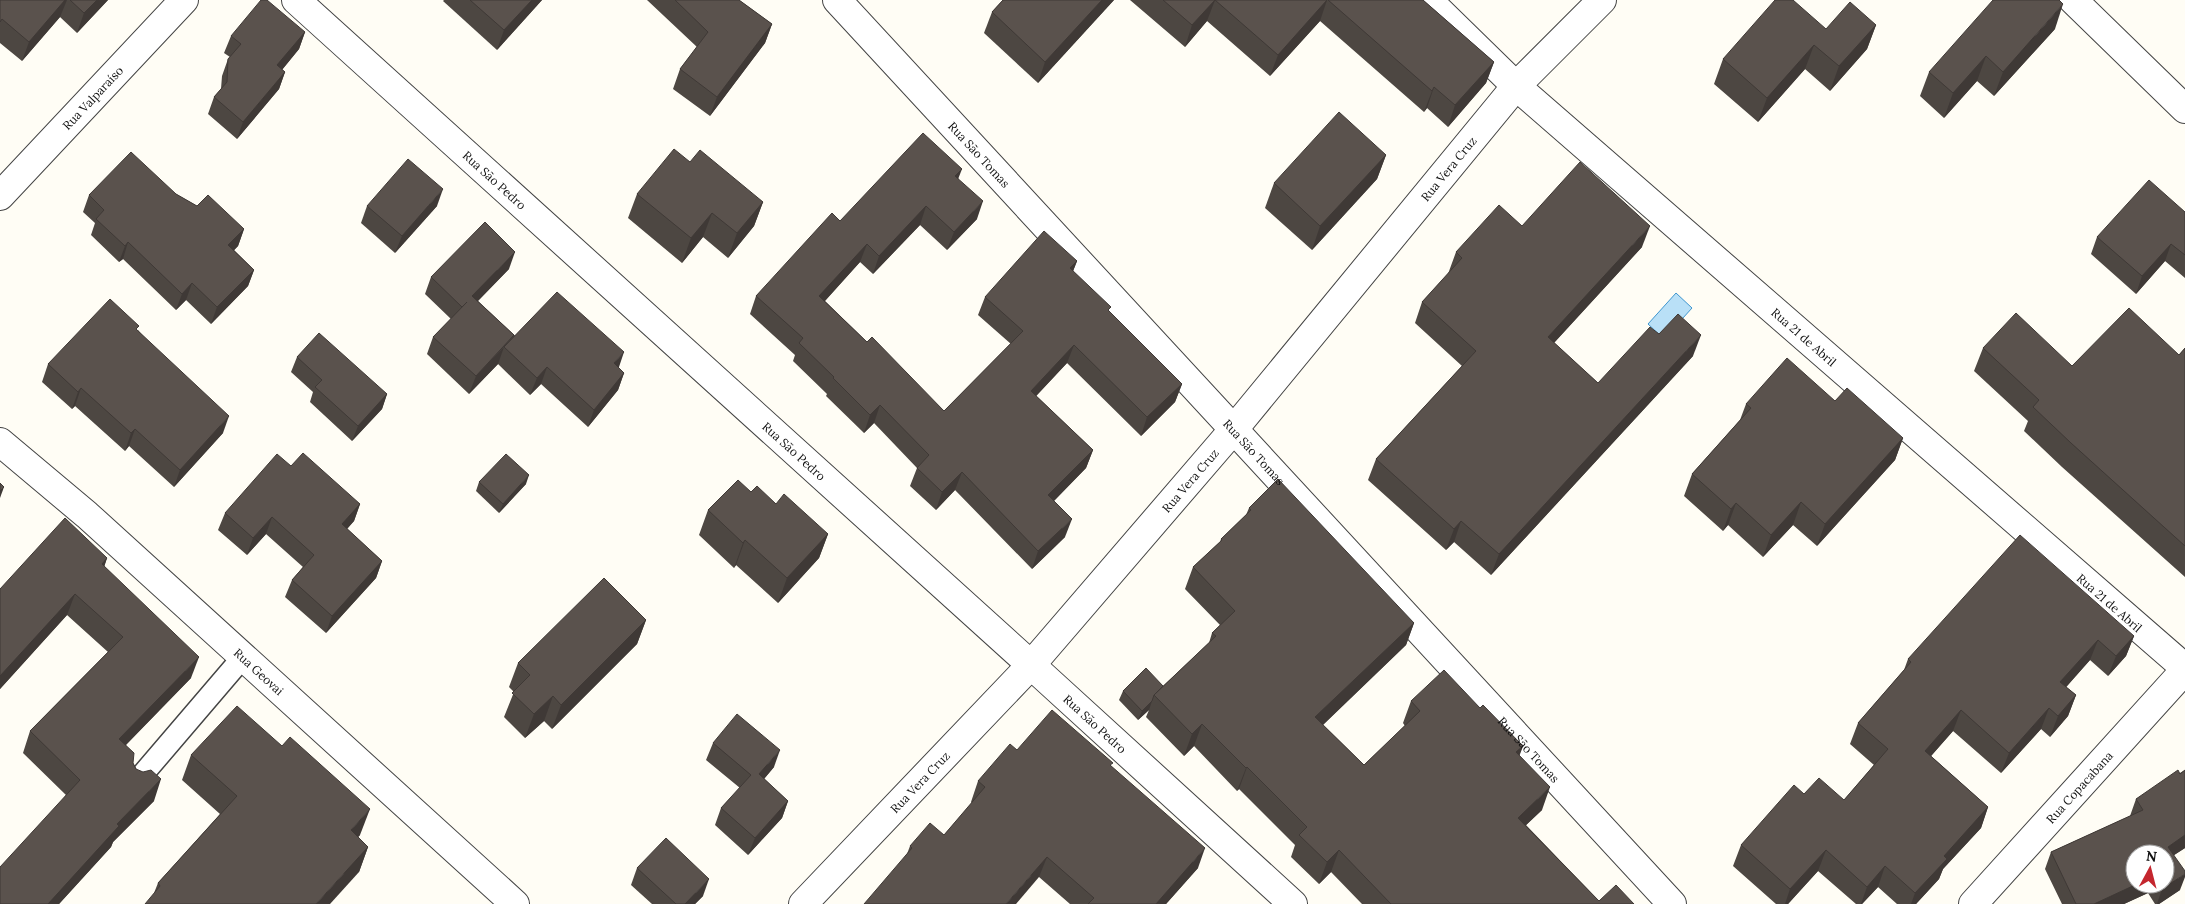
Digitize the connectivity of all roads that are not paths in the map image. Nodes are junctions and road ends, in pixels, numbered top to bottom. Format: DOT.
graph roads {
  1 [pos="184,0"];
  2 [pos="296,0"];
  3 [pos="837,0"];
  4 [pos="1428,0"];
  5 [pos="1602,0"];
  6 [pos="2073,0"];
  7 [pos="1516,86"];
  8 [pos="2185,109"];
  9 [pos="0,196"];
  10 [pos="1234,429"];
  11 [pos="0,442"];
  12 [pos="243,656"];
  13 [pos="1031,665"];
  14 [pos="2185,669"];
  15 [pos="137,781"];
  16 [pos="516,904"];
  17 [pos="803,904"];
  18 [pos="1293,904"];
  19 [pos="1672,904"];
  20 [pos="1972,904"];
  1 -- 9 [label="street, Rua Valparaíso"];
  2 -- 13 [label="street, Rua São Pedro"];
  3 -- 10 [label="street, Rua São Tomas"];
  4 -- 7 [label="street, Rua 21 de Abril"];
  5 -- 7 [label="street, Rua Vera Cruz"];
  6 -- 8 [label="street"];
  7 -- 10 [label="street, Rua Vera Cruz"];
  7 -- 14 [label="street, Rua 21 de Abril"];
  10 -- 13 [label="street, Rua Vera Cruz"];
  10 -- 19 [label="street, Rua São Tomas"];
  11 -- 12 [label="street, Rua Geovai"];
  12 -- 15 [label="lane"];
  12 -- 16 [label="street, Rua Geovai"];
  13 -- 17 [label="street, Rua Vera Cruz"];
  13 -- 18 [label="street, Rua São Pedro"];
  14 -- 20 [label="street, Rua Copacabana"];
}
